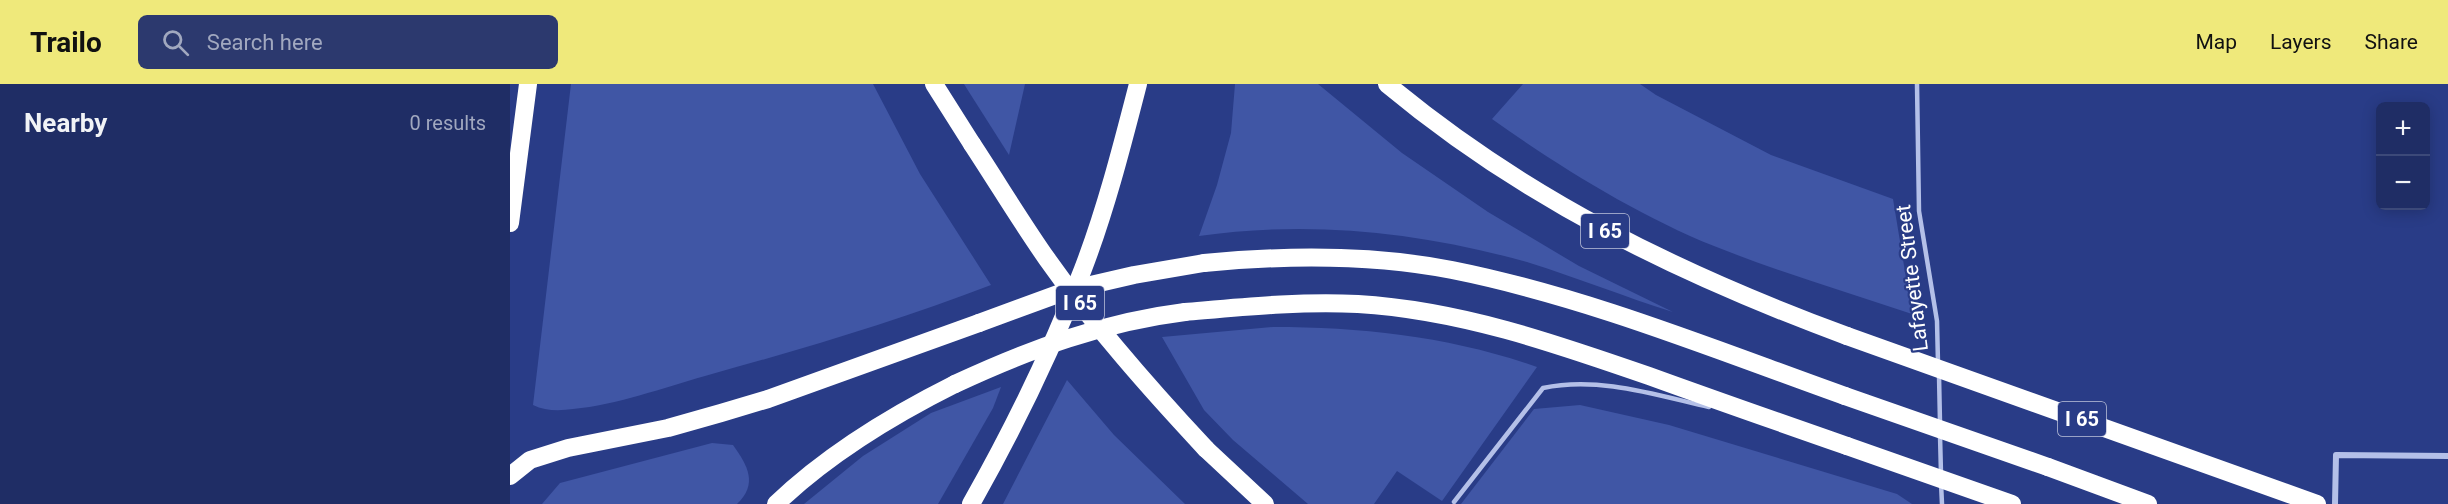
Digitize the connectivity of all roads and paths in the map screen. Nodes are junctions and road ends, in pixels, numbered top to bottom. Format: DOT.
graph roads {
  1 [pos="528,84"];
  2 [pos="934,84"];
  3 [pos="1138,84"];
  4 [pos="1387,84"];
  5 [pos="1917,84"];
  6 [pos="510,222"];
  7 [pos="1714,408"];
  8 [pos="1726,410"];
  9 [pos="1771,419"];
  10 [pos="2448,456"];
  11 [pos="510,476"];
  12 [pos="1454,502"];
  13 [pos="776,504"];
  14 [pos="971,504"];
  15 [pos="1265,504"];
  16 [pos="1942,504"];
  17 [pos="2012,504"];
  18 [pos="2148,504"];
  19 [pos="2317,504"];
  20 [pos="2335,504"];
  1 -- 6 [label="highway"];
  2 -- 15 [label="highway, I 65, bridge"];
  3 -- 14 [label="highway"];
  4 -- 19 [label="highway, I 65, bridge"];
  5 -- 16 [label="lane, Lafayette Street"];
  7 -- 12 [label="lane"];
  8 -- 9 [label="lane"];
  9 -- 13 [label="highway, bridge"];
  9 -- 17 [label="highway, bridge"];
  10 -- 20 [label="street"];
  11 -- 18 [label="highway, bridge"];
}
